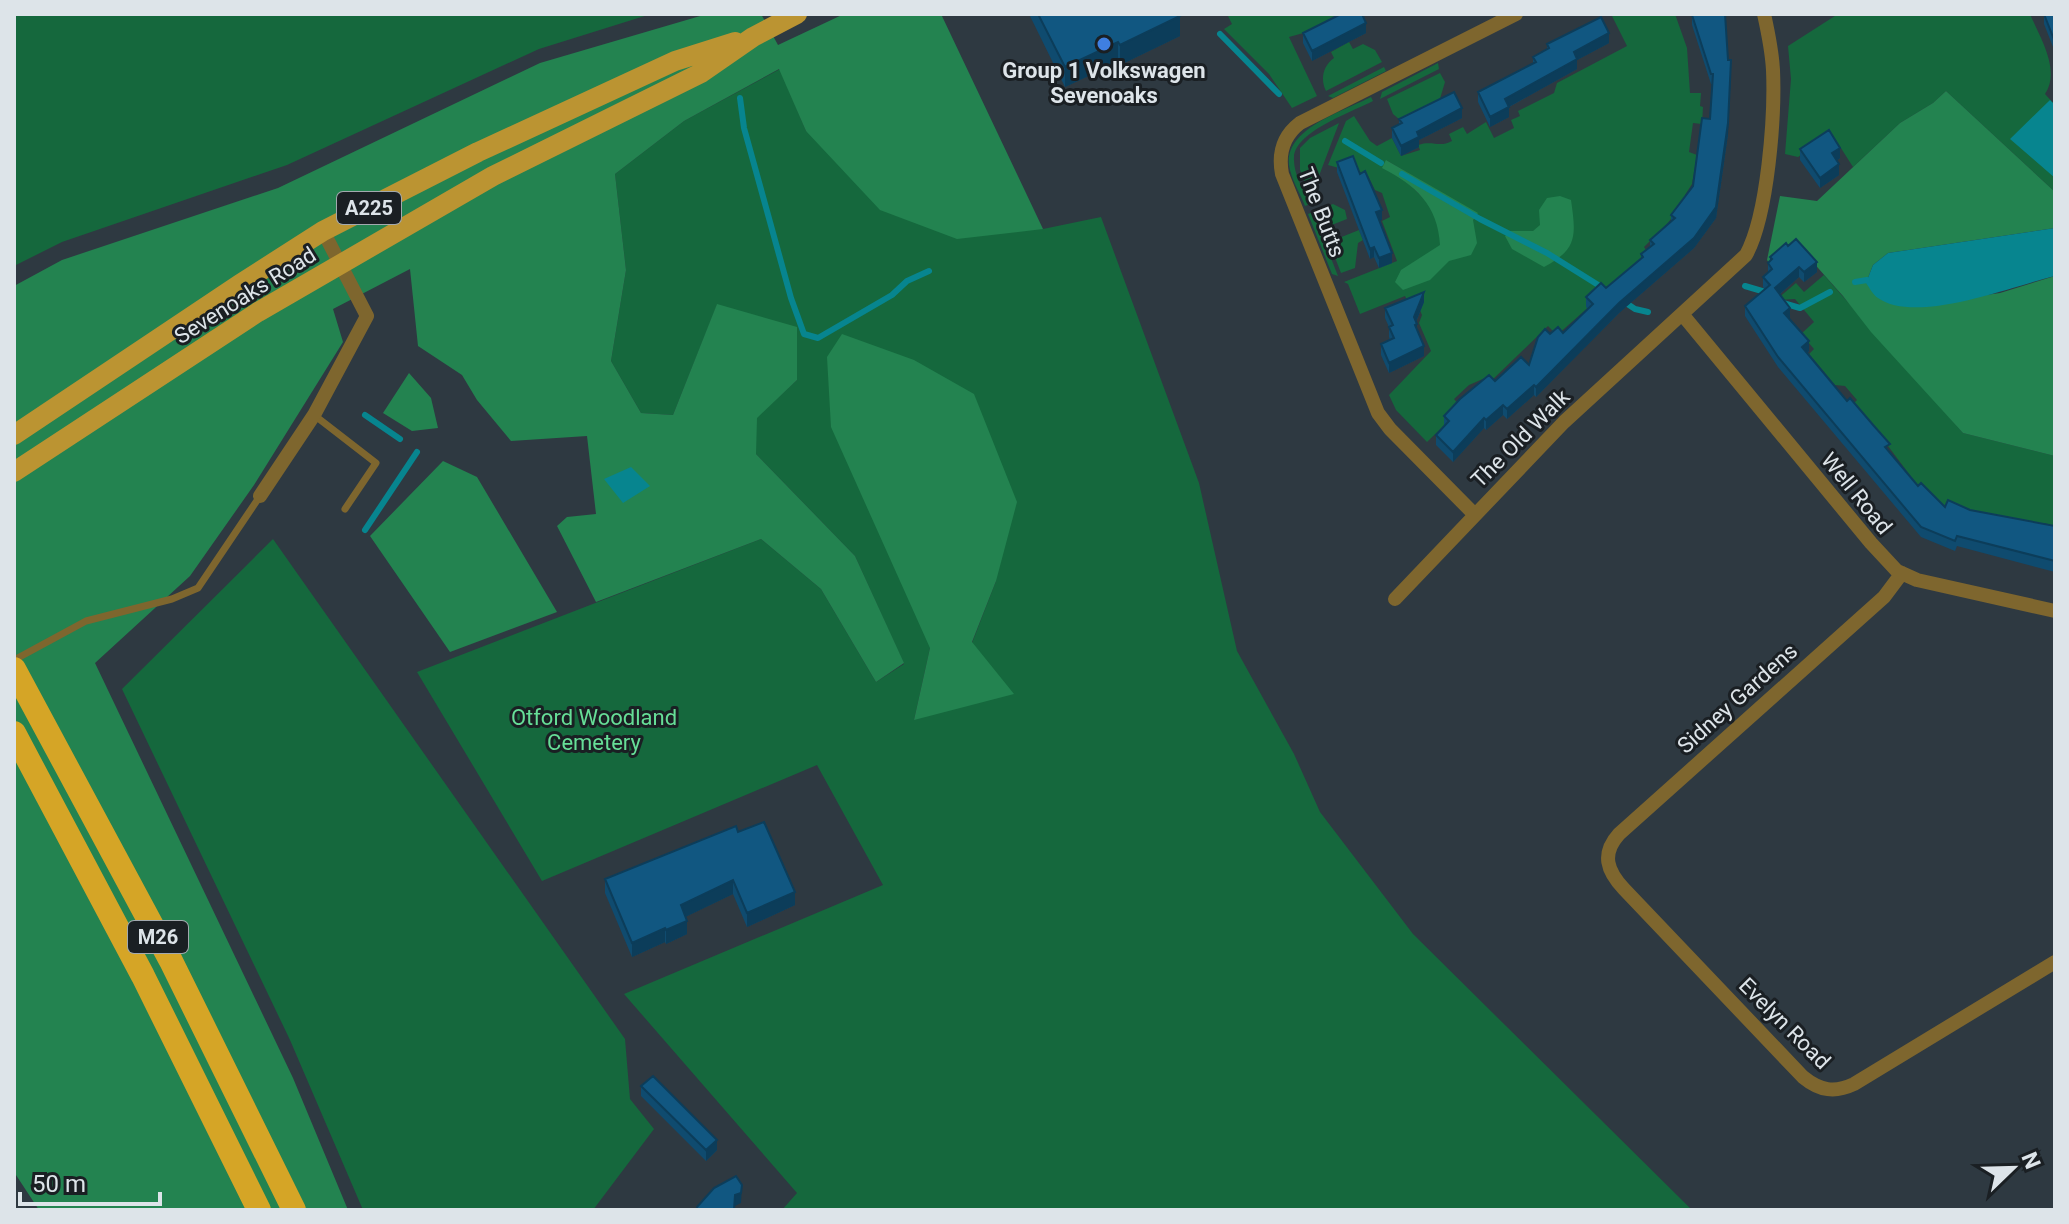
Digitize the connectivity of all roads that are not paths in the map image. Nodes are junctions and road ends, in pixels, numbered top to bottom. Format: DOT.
graph roads {
  1 [pos="797,14"];
  2 [pos="1516,14"];
  3 [pos="1764,14"];
  4 [pos="753,37"];
  5 [pos="323,231"];
  6 [pos="339,265"];
  7 [pos="1682,314"];
  8 [pos="314,415"];
  9 [pos="14,435"];
  10 [pos="18,470"];
  11 [pos="260,496"];
  12 [pos="345,509"];
  13 [pos="1475,515"];
  14 [pos="1902,573"];
  15 [pos="1395,599"];
  16 [pos="2055,611"];
  17 [pos="14,660"];
  18 [pos="14,669"];
  19 [pos="14,733"];
  20 [pos="1607,859"];
  21 [pos="2055,962"];
  22 [pos="259,1210"];
  23 [pos="294,1210"];
  1 -- 4 [label="main road, Sevenoaks Road / A225"];
  2 -- 13 [label="street, The Butts"];
  3 -- 7 [label="street, The Old Walk"];
  4 -- 5 [label="main road, Sevenoaks Road / A225"];
  4 -- 6 [label="main road, Sevenoaks Road / A225"];
  5 -- 6 [label="street"];
  5 -- 9 [label="main road, Sevenoaks Road / A225"];
  6 -- 8 [label="street"];
  6 -- 10 [label="main road, Sevenoaks Road / A225"];
  7 -- 13 [label="street, The Old Walk"];
  7 -- 14 [label="street, Well Road"];
  8 -- 11 [label="street"];
  8 -- 12 [label="lane"];
  11 -- 17 [label="lane"];
  13 -- 15 [label="street, The Old Walk"];
  14 -- 16 [label="street, Well Road"];
  14 -- 20 [label="street, Sidney Gardens"];
  18 -- 23 [label="highway, M26"];
  19 -- 22 [label="highway, M26"];
  20 -- 21 [label="street, Evelyn Road"];
}
